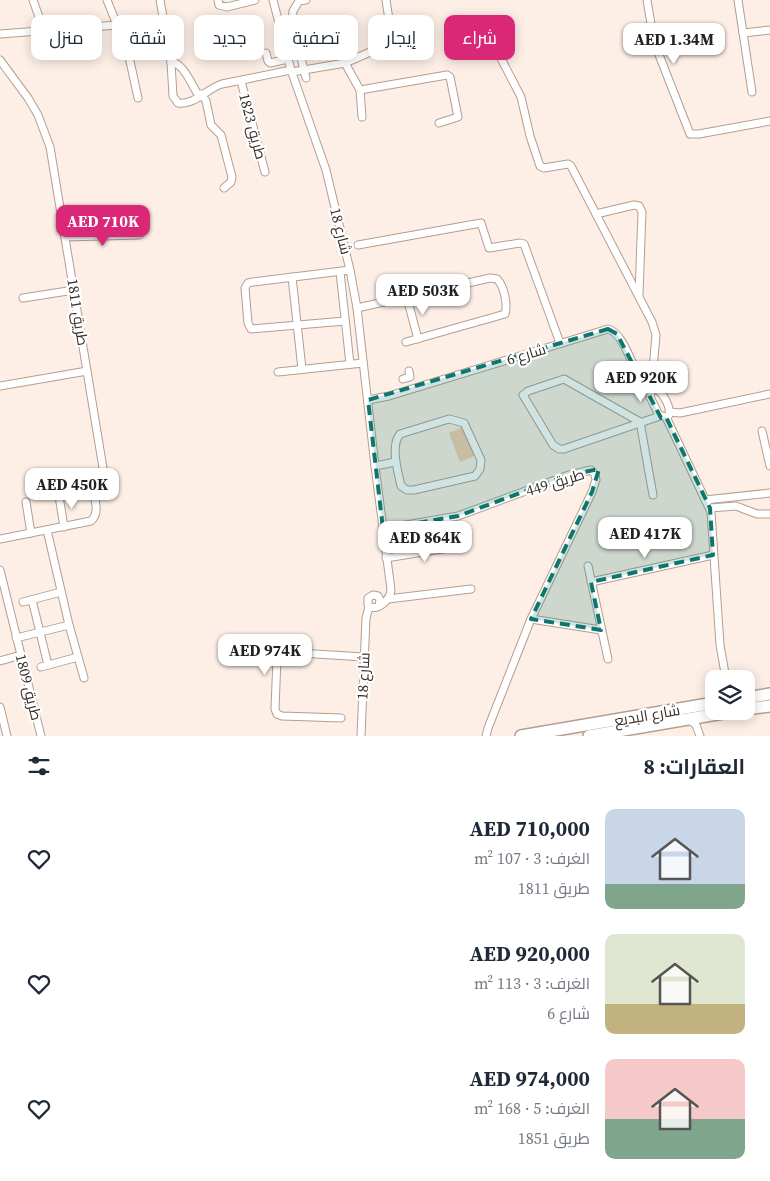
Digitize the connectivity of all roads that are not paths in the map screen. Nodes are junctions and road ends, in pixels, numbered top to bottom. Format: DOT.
graph roads {
  1 [pos="33,0"];
  2 [pos="107,0"];
  3 [pos="160,0"];
  4 [pos="218,0"];
  5 [pos="255,0"];
  6 [pos="273,0"];
  7 [pos="306,0"];
  8 [pos="386,0"];
  9 [pos="648,0"];
  10 [pos="738,0"];
  11 [pos="38,15"];
  12 [pos="113,15"];
  13 [pos="277,15"];
  14 [pos="770,30"];
  15 [pos="31,32"];
  16 [pos="743,33"];
  17 [pos="0,34"];
  18 [pos="266,53"];
  19 [pos="0,60"];
  20 [pos="130,60"];
  21 [pos="288,60"];
  22 [pos="502,60"];
  23 [pos="171,62"];
  24 [pos="345,62"];
  25 [pos="304,70"];
  26 [pos="291,71"];
  27 [pos="306,78"];
  28 [pos="241,81"];
  29 [pos="360,90"];
  30 [pos="752,92"];
  31 [pos="200,95"];
  32 [pos="138,98"];
  33 [pos="362,117"];
  34 [pos="770,121"];
  35 [pos="439,123"];
  36 [pos="265,172"];
  37 [pos="224,188"];
  38 [pos="596,214"];
  39 [pos="139,234"];
  40 [pos="65,237"];
  41 [pos="358,245"];
  42 [pos="350,270"];
  43 [pos="340,272"];
  44 [pos="292,277"];
  45 [pos="74,290"];
  46 [pos="639,295"];
  47 [pos="22,298"];
  48 [pos="407,298"];
  49 [pos="357,308"];
  50 [pos="345,321"];
  51 [pos="297,325"];
  52 [pos="418,339"];
  53 [pos="406,342"];
  54 [pos="560,343"];
  55 [pos="363,363"];
  56 [pos="350,364"];
  57 [pos="302,369"];
  58 [pos="87,371"];
  59 [pos="278,372"];
  60 [pos="407,376"];
  61 [pos="0,386"];
  62 [pos="414,389"];
  63 [pos="654,391"];
  64 [pos="770,394"];
  65 [pos="368,400"];
  66 [pos="666,402"];
  67 [pos="655,407"];
  68 [pos="665,415"];
  69 [pos="640,422"];
  70 [pos="762,431"];
  71 [pos="395,462"];
  72 [pos="375,466"];
  73 [pos="770,466"];
  74 [pos="103,468"];
  75 [pos="93,490"];
  76 [pos="770,493"];
  77 [pos="653,494"];
  78 [pos="59,496"];
  79 [pos="705,500"];
  80 [pos="26,502"];
  81 [pos="710,508"];
  82 [pos="770,514"];
  83 [pos="64,527"];
  84 [pos="383,529"];
  85 [pos="47,530"];
  86 [pos="31,533"];
  87 [pos="0,539"];
  88 [pos="454,548"];
  89 [pos="713,555"];
  90 [pos="386,558"];
  91 [pos="588,566"];
  92 [pos="0,570"];
  93 [pos="591,582"];
  94 [pos="391,585"];
  95 [pos="471,589"];
  96 [pos="61,592"];
  97 [pos="378,596"];
  98 [pos="388,599"];
  99 [pos="32,600"];
  100 [pos="23,602"];
  101 [pos="374,607"];
  102 [pos="531,619"];
  103 [pos="69,625"];
  104 [pos="601,630"];
  105 [pos="40,632"];
  106 [pos="16,638"];
  107 [pos="21,655"];
  108 [pos="78,656"];
  109 [pos="364,657"];
  110 [pos="608,659"];
  111 [pos="0,661"];
  112 [pos="724,670"];
  113 [pos="84,678"];
  114 [pos="770,694"];
  115 [pos="755,696"];
  116 [pos="705,705"];
  117 [pos="770,706"];
  118 [pos="0,707"];
  119 [pos="755,708"];
  120 [pos="341,718"];
  121 [pos="705,720"];
  122 [pos="698,722"];
  123 [pos="360,734"];
  124 [pos="612,734"];
  125 [pos="7,736"];
  126 [pos="41,736"];
  127 [pos="486,736"];
  128 [pos="520,736"];
  129 [pos="589,736"];
  130 [pos="700,736"];
  1 -- 11 [label="street"];
  2 -- 12 [label="street"];
  3 -- 23 [label="street"];
  4 -- 5 [label="street"];
  6 -- 13 [label="street, شارع 18"];
  7 -- 25 [label="street"];
  8 -- 24 [label="street"];
  9 -- 34 [label="street"];
  10 -- 16 [label="street"];
  14 -- 16 [label="street"];
  15 -- 17 [label="street"];
  16 -- 30 [label="street"];
  18 -- 21 [label="street"];
  19 -- 40 [label="street, طريق 1811"];
  20 -- 32 [label="street"];
  21 -- 26 [label="street, شارع 18"];
  22 -- 38 [label="street"];
  23 -- 31 [label="street"];
  23 -- 31 [label="street"];
  24 -- 25 [label="street"];
  24 -- 29 [label="street"];
  25 -- 26 [label="street"];
  25 -- 27 [label="street"];
  26 -- 28 [label="street"];
  26 -- 42 [label="street, شارع 18"];
  28 -- 31 [label="street"];
  28 -- 36 [label="street, طريق 1823"];
  29 -- 33 [label="street"];
  29 -- 35 [label="street"];
  31 -- 37 [label="street"];
  38 -- 46 [label="street"];
  38 -- 46 [label="street"];
  39 -- 40 [label="street"];
  40 -- 45 [label="street, طريق 1811"];
  41 -- 54 [label="street"];
  42 -- 43 [label="street"];
  42 -- 49 [label="street, شارع 18"];
  43 -- 44 [label="street"];
  43 -- 50 [label="street"];
  44 -- 51 [label="street"];
  44 -- 51 [label="street"];
  45 -- 47 [label="street"];
  45 -- 58 [label="street, طريق 1811"];
  46 -- 63 [label="street"];
  48 -- 49 [label="street"];
  48 -- 52 [label="street"];
  48 -- 52 [label="street"];
  49 -- 55 [label="street, شارع 18"];
  50 -- 51 [label="street"];
  50 -- 56 [label="street"];
  51 -- 57 [label="street"];
  52 -- 53 [label="street"];
  54 -- 62 [label="street, شارع 6"];
  54 -- 63 [label="street, شارع 6"];
  55 -- 56 [label="street"];
  55 -- 65 [label="street, شارع 18"];
  56 -- 57 [label="street"];
  57 -- 59 [label="street"];
  58 -- 61 [label="street"];
  58 -- 74 [label="street, طريق 1811"];
  60 -- 62 [label="street"];
  62 -- 65 [label="street, شارع 6"];
  63 -- 66 [label="street"];
  63 -- 67 [label="street"];
  64 -- 68 [label="street"];
  65 -- 72 [label="street, شارع 18"];
  66 -- 67 [label="street"];
  66 -- 68 [label="street"];
  67 -- 68 [label="street"];
  68 -- 69 [label="street"];
  68 -- 79 [label="street"];
  69 -- 69 [label="street"];
  69 -- 77 [label="street"];
  70 -- 73 [label="street"];
  71 -- 71 [label="street"];
  71 -- 72 [label="street"];
  72 -- 84 [label="street, شارع 18"];
  75 -- 83 [label="street"];
  76 -- 79 [label="street"];
  78 -- 83 [label="street"];
  79 -- 81 [label="street"];
  80 -- 86 [label="street"];
  81 -- 82 [label="street"];
  81 -- 89 [label="street"];
  83 -- 85 [label="street"];
  84 -- 90 [label="street, شارع 18"];
  84 -- 102 [label="street, طريق 449"];
  85 -- 86 [label="street"];
  85 -- 96 [label="street"];
  86 -- 87 [label="street"];
  88 -- 90 [label="street"];
  89 -- 93 [label="street"];
  89 -- 112 [label="street"];
  90 -- 94 [label="street, شارع 18"];
  91 -- 93 [label="street"];
  92 -- 106 [label="street, طريق 1809"];
  93 -- 104 [label="street"];
  94 -- 97 [label="street"];
  94 -- 98 [label="street, شارع 18"];
  95 -- 98 [label="street"];
  96 -- 99 [label="street"];
  96 -- 103 [label="street"];
  97 -- 101 [label="street"];
  97 -- 101 [label="street"];
  98 -- 101 [label="street"];
  99 -- 100 [label="street"];
  99 -- 105 [label="street, طريق 1809"];
  101 -- 109 [label="street, شارع 18"];
  102 -- 104 [label="street"];
  102 -- 127 [label="street, طريق 449"];
  103 -- 105 [label="street, طريق 1809"];
  103 -- 108 [label="street"];
  104 -- 110 [label="street"];
  105 -- 106 [label="street, طريق 1809"];
  105 -- 108 [label="street, طريق 1809"];
  106 -- 107 [label="street, طريق 1809"];
  107 -- 111 [label="street"];
  107 -- 126 [label="street, طريق 1809"];
  108 -- 113 [label="street"];
  109 -- 120 [label="street"];
  109 -- 123 [label="street, شارع 18"];
  114 -- 115 [label="main road"];
  116 -- 128 [label="main road, شارع البديع"];
  117 -- 119 [label="main road"];
  118 -- 125 [label="street"];
  121 -- 122 [label="main road, شارع البديع"];
  122 -- 124 [label="main road, شارع البديع"];
  122 -- 130 [label="street"];
  124 -- 129 [label="main road, شارع البديع"];
}
